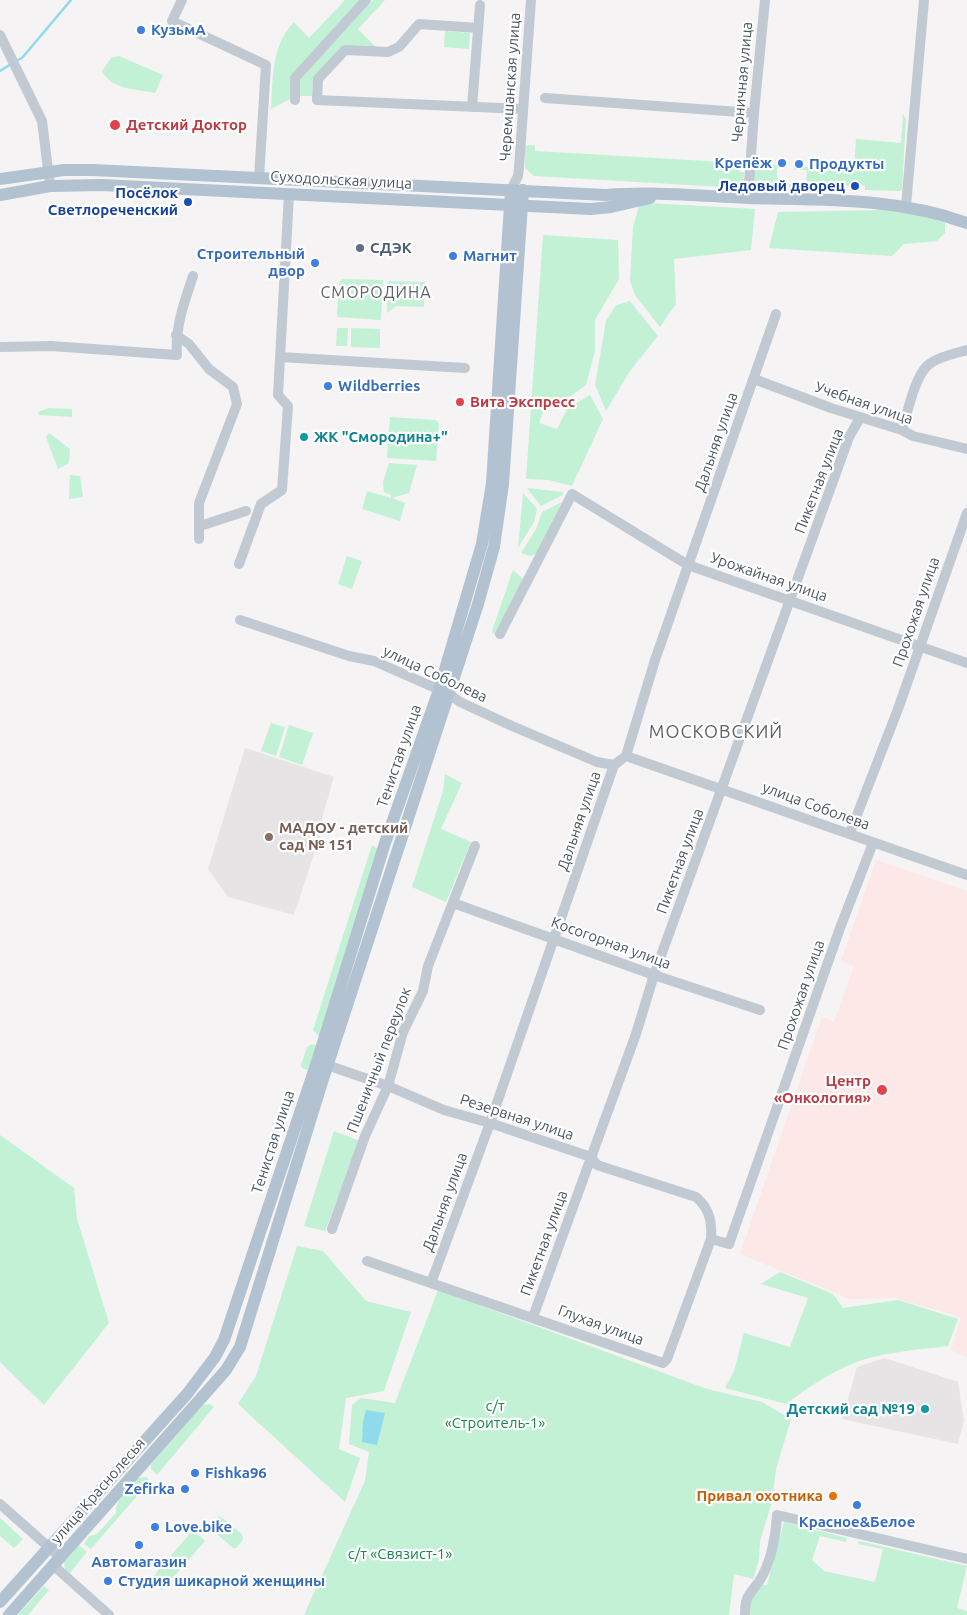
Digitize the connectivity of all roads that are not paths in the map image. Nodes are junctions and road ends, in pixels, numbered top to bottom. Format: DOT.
graph roads {
  1 [pos="182,0"];
  2 [pos="366,0"];
  3 [pos="531,0"];
  4 [pos="765,0"];
  5 [pos="924,0"];
  6 [pos="480,5"];
  7 [pos="478,28"];
  8 [pos="0,35"];
  9 [pos="545,98"];
  10 [pos="295,100"];
  11 [pos="472,106"];
  12 [pos="523,109"];
  13 [pos="754,113"];
  14 [pos="49,172"];
  15 [pos="259,178"];
  16 [pos="0,179"];
  17 [pos="50,186"];
  18 [pos="517,190"];
  19 [pos="290,194"];
  20 [pos="0,195"];
  21 [pos="679,195"];
  22 [pos="748,198"];
  23 [pos="516,205"];
  24 [pos="906,206"];
  25 [pos="967,223"];
  26 [pos="193,276"];
  27 [pos="776,314"];
  28 [pos="176,335"];
  29 [pos="0,347"];
  30 [pos="967,350"];
  31 [pos="280,357"];
  32 [pos="465,368"];
  33 [pos="754,379"];
  34 [pos="860,418"];
  35 [pos="902,430"];
  36 [pos="967,449"];
  37 [pos="246,511"];
  38 [pos="967,513"];
  39 [pos="200,526"];
  40 [pos="199,539"];
  41 [pos="239,564"];
  42 [pos="688,565"];
  43 [pos="791,601"];
  44 [pos="240,620"];
  45 [pos="500,634"];
  46 [pos="920,646"];
  47 [pos="967,663"];
  48 [pos="444,692"];
  49 [pos="626,756"];
  50 [pos="614,764"];
  51 [pos="722,788"];
  52 [pos="850,833"];
  53 [pos="873,843"];
  54 [pos="475,846"];
  55 [pos="967,875"];
  56 [pos="453,903"];
  57 [pos="555,938"];
  58 [pos="654,976"];
  59 [pos="760,1010"];
  60 [pos="322,1063"];
  61 [pos="388,1086"];
  62 [pos="490,1123"];
  63 [pos="591,1157"];
  64 [pos="705,1204"];
  65 [pos="332,1229"];
  66 [pos="711,1239"];
  67 [pos="367,1262"];
  68 [pos="431,1283"];
  69 [pos="533,1317"];
  70 [pos="210,1388"];
  71 [pos="187,1394"];
  72 [pos="1,1505"];
  73 [pos="49,1548"];
  74 [pos="967,1559"];
  75 [pos="57,1562"];
  76 [pos="0,1602"];
  77 [pos="10,1615"];
  78 [pos="109,1615"];
  79 [pos="745,1615"];
  1 -- 15 [label="street"];
  2 -- 10 [label="street"];
  3 -- 12 [label="street, Черемшанская улица"];
  4 -- 13 [label="street, Черничная улица"];
  5 -- 24 [label="street"];
  6 -- 7 [label="street"];
  7 -- 11 [label="street"];
  7 -- 11 [label="street"];
  8 -- 14 [label="street"];
  9 -- 13 [label="street"];
  11 -- 12 [label="street"];
  12 -- 18 [label="street, Черемшанская улица"];
  13 -- 22 [label="street, Черничная улица"];
  14 -- 15 [label="main road, Суходольская улица"];
  14 -- 16 [label="main road, Суходольская улица"];
  14 -- 17 [label="street"];
  15 -- 18 [label="main road, Суходольская улица"];
  17 -- 19 [label="main road, Суходольская улица"];
  17 -- 20 [label="main road, Суходольская улица"];
  18 -- 21 [label="main road, Суходольская улица"];
  18 -- 23 [label="main road, Тенистая улица"];
  19 -- 23 [label="main road, Суходольская улица"];
  19 -- 31 [label="street"];
  21 -- 22 [label="main road, Суходольская улица"];
  21 -- 23 [label="main road, Суходольская улица"];
  22 -- 24 [label="main road, Суходольская улица"];
  23 -- 48 [label="main road, Тенистая улица"];
  24 -- 25 [label="main road, Суходольская улица"];
  26 -- 28 [label="street"];
  27 -- 33 [label="street, Дальняя улица"];
  28 -- 29 [label="street"];
  28 -- 39 [label="street"];
  30 -- 35 [label="street"];
  31 -- 32 [label="street"];
  31 -- 41 [label="street"];
  33 -- 34 [label="street, Учебная улица"];
  33 -- 42 [label="street, Дальняя улица"];
  34 -- 35 [label="street, Учебная улица"];
  34 -- 43 [label="street, Пикетная улица"];
  35 -- 36 [label="street, Учебная улица"];
  37 -- 39 [label="street"];
  38 -- 46 [label="street, Прохожая улица"];
  39 -- 40 [label="street"];
  42 -- 43 [label="street, Урожайная улица"];
  42 -- 45 [label="street, Урожайная улица"];
  42 -- 49 [label="street, Дальняя улица"];
  43 -- 46 [label="street, Урожайная улица"];
  43 -- 51 [label="street, Пикетная улица"];
  44 -- 48 [label="street, улица Соболева"];
  46 -- 47 [label="street, Урожайная улица"];
  46 -- 52 [label="street, Прохожая улица"];
  48 -- 50 [label="street, улица Соболева"];
  48 -- 60 [label="main road, Тенистая улица"];
  49 -- 50 [label="street, Дальняя улица"];
  49 -- 51 [label="street, улица Соболева"];
  50 -- 57 [label="street, Дальняя улица"];
  51 -- 52 [label="street, улица Соболева"];
  51 -- 58 [label="street, Пикетная улица"];
  52 -- 53 [label="street, улица Соболева"];
  53 -- 55 [label="street, улица Соболева"];
  53 -- 66 [label="street, Прохожая улица"];
  54 -- 56 [label="street, Пшеничный переулок"];
  56 -- 57 [label="street, Косогорная улица"];
  56 -- 61 [label="street, Пшеничный переулок"];
  57 -- 58 [label="street, Косогорная улица"];
  57 -- 62 [label="street, Дальняя улица"];
  58 -- 59 [label="street, Косогорная улица"];
  58 -- 63 [label="street, Пикетная улица"];
  60 -- 61 [label="street, Резервная улица"];
  60 -- 70 [label="main road, Тенистая улица"];
  60 -- 71 [label="main road, Тенистая улица"];
  61 -- 62 [label="street, Резервная улица"];
  61 -- 65 [label="street, Пшеничный переулок"];
  62 -- 63 [label="street, Резервная улица"];
  62 -- 68 [label="street, Дальняя улица"];
  63 -- 64 [label="street, Резервная улица"];
  63 -- 69 [label="street, Пикетная улица"];
  64 -- 66 [label="street, Глухая улица"];
  66 -- 69 [label="street, Глухая улица"];
  67 -- 68 [label="street, Глухая улица"];
  68 -- 69 [label="street, Глухая улица"];
  70 -- 75 [label="main road, улица Краснолесья"];
  71 -- 73 [label="main road, улица Краснолесья"];
  72 -- 73 [label="street"];
  73 -- 75 [label="street"];
  73 -- 76 [label="main road, улица Краснолесья"];
  74 -- 79 [label="street"];
  75 -- 77 [label="main road, улица Краснолесья"];
  75 -- 78 [label="street"];
}
